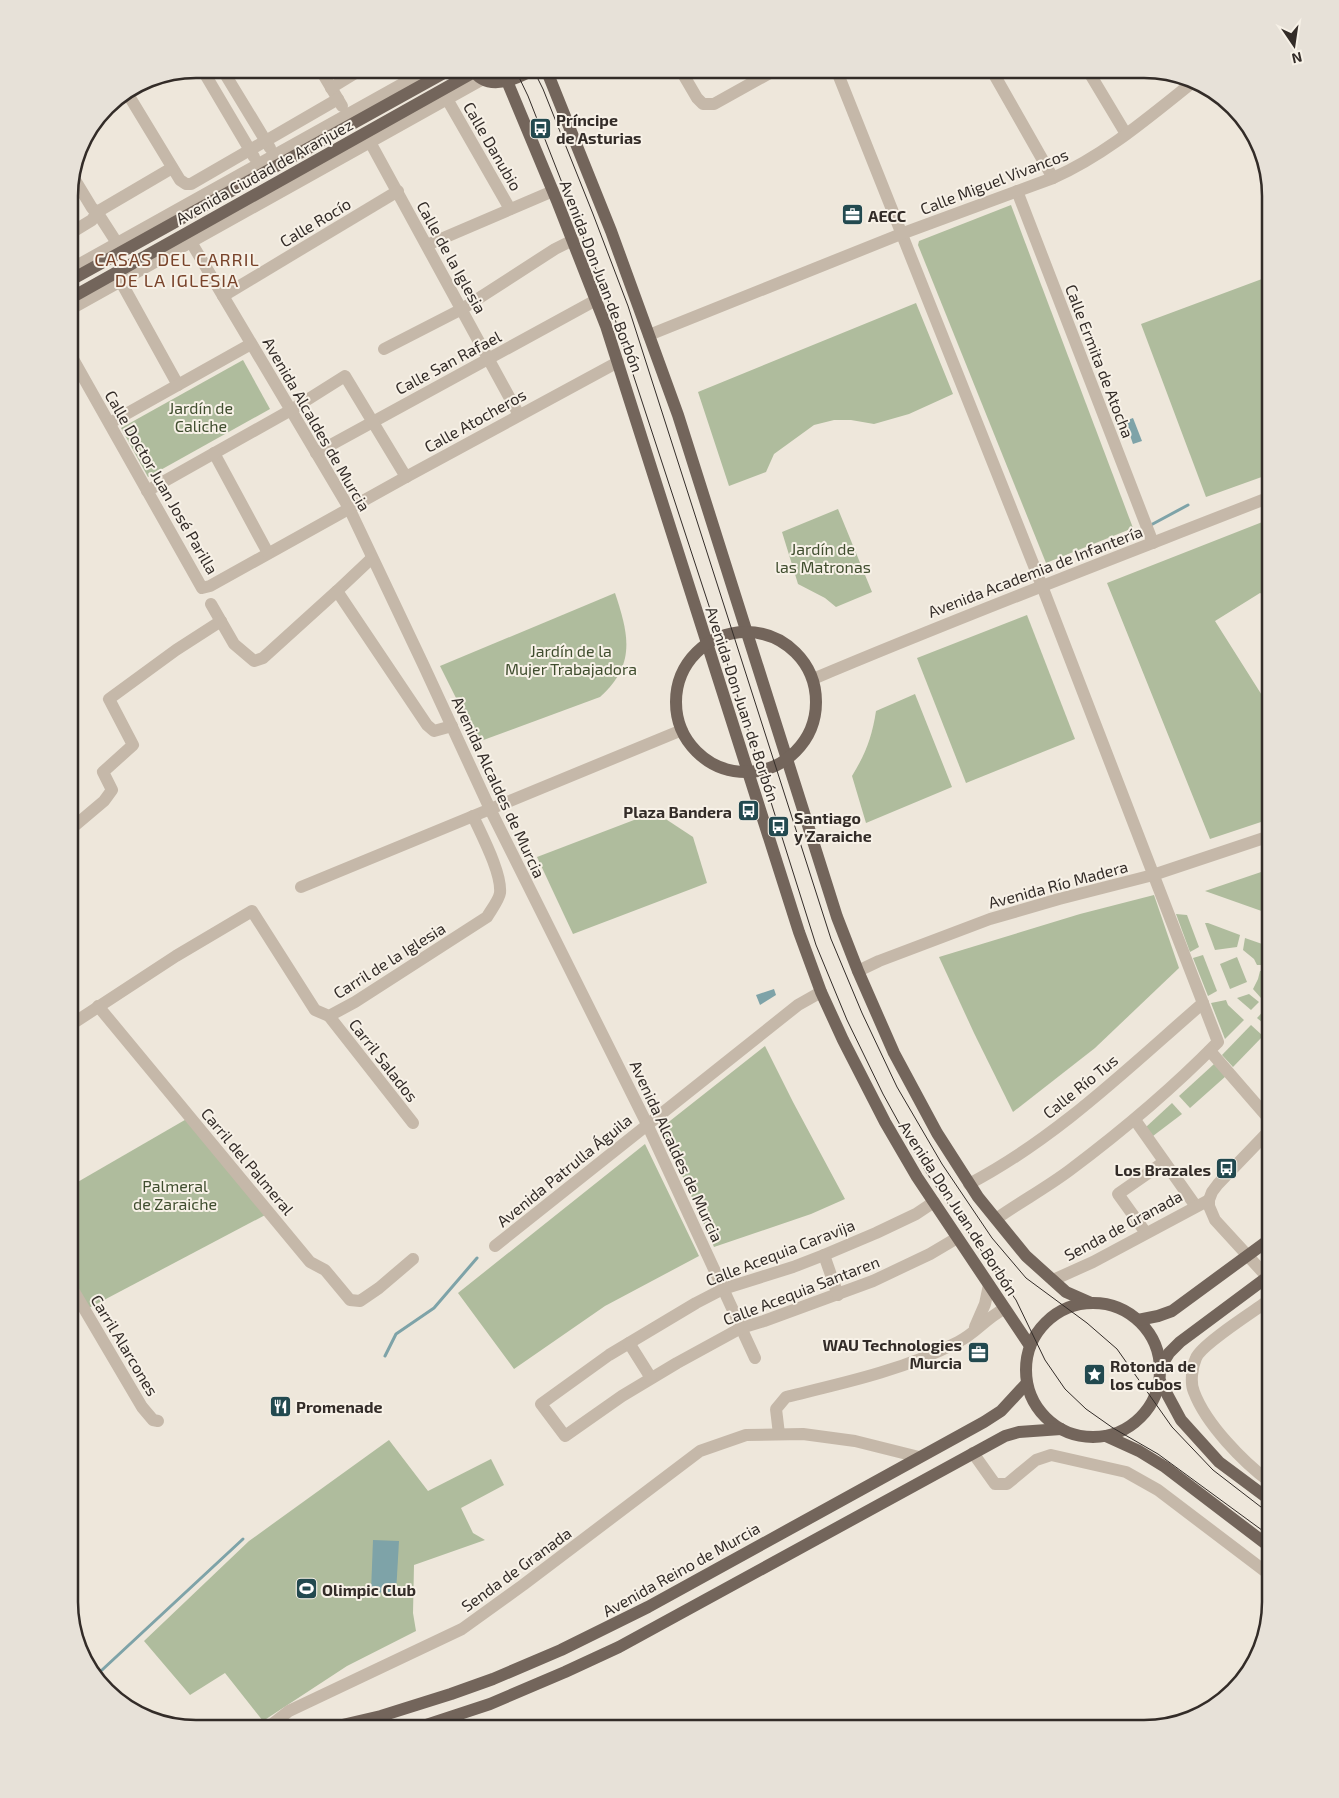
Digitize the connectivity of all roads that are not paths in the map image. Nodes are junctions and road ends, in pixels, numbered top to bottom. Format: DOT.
graph roads {
  1 [pos="207,78"];
  2 [pos="227,78"];
  3 [pos="325,78"];
  4 [pos="352,78"];
  5 [pos="413,78"];
  6 [pos="435,78"];
  7 [pos="468,78"];
  8 [pos="471,78"];
  9 [pos="490,78"];
  10 [pos="506,78"];
  11 [pos="516,78"];
  12 [pos="550,78"];
  13 [pos="685,78"];
  14 [pos="761,78"];
  15 [pos="840,78"];
  16 [pos="996,78"];
  17 [pos="1092,78"];
  18 [pos="507,81"];
  19 [pos="1187,87"];
  20 [pos="334,93"];
  21 [pos="129,98"];
  22 [pos="447,99"];
  23 [pos="347,115"];
  24 [pos="1126,134"];
  25 [pos="264,142"];
  26 [pos="370,142"];
  27 [pos="251,150"];
  28 [pos="279,153"];
  29 [pos="254,167"];
  30 [pos="172,168"];
  31 [pos="1053,178"];
  32 [pos="78,190"];
  33 [pos="398,191"];
  34 [pos="553,191"];
  35 [pos="1017,191"];
  36 [pos="510,209"];
  37 [pos="97,212"];
  38 [pos="78,229"];
  39 [pos="901,234"];
  40 [pos="573,240"];
  41 [pos="191,242"];
  42 [pos="116,243"];
  43 [pos="427,245"];
  44 [pos="78,265"];
  45 [pos="78,276"];
  46 [pos="121,282"];
  47 [pos="78,293"];
  48 [pos="223,296"];
  49 [pos="596,300"];
  50 [pos="78,305"];
  51 [pos="462,309"];
  52 [pos="649,335"];
  53 [pos="251,344"];
  54 [pos="384,349"];
  55 [pos="490,358"];
  56 [pos="618,362"];
  57 [pos="78,368"];
  58 [pos="178,385"];
  59 [pos="291,410"];
  60 [pos="519,415"];
  61 [pos="374,421"];
  62 [pos="110,423"];
  63 [pos="214,453"];
  64 [pos="316,453"];
  65 [pos="406,477"];
  66 [pos="147,491"];
  67 [pos="1262,500"];
  68 [pos="349,508"];
  69 [pos="1152,543"];
  70 [pos="268,553"];
  71 [pos="372,558"];
  72 [pos="1042,586"];
  73 [pos="337,591"];
  74 [pos="211,604"];
  75 [pos="221,621"];
  76 [pos="746,632"];
  77 [pos="706,645"];
  78 [pos="813,679"];
  79 [pos="452,726"];
  80 [pos="682,730"];
  81 [pos="786,760"];
  82 [pos="748,772"];
  83 [pos="490,809"];
  84 [pos="473,816"];
  85 [pos="78,823"];
  86 [pos="1262,839"];
  87 [pos="1153,875"];
  88 [pos="301,888"];
  89 [pos="858,971"];
  90 [pos="821,992"];
  91 [pos="1203,1003"];
  92 [pos="98,1006"];
  93 [pos="329,1016"];
  94 [pos="78,1020"];
  95 [pos="1210,1051"];
  96 [pos="1262,1111"];
  97 [pos="1135,1120"];
  98 [pos="412,1123"];
  99 [pos="648,1124"];
  100 [pos="1262,1138"];
  101 [pos="1164,1162"];
  102 [pos="969,1184"];
  103 [pos="1208,1200"];
  104 [pos="934,1202"];
  105 [pos="1195,1206"];
  106 [pos="996,1219"];
  107 [pos="1146,1233"];
  108 [pos="957,1238"];
  109 [pos="1262,1245"];
  110 [pos="495,1246"];
  111 [pos="824,1255"];
  112 [pos="1248,1255"];
  113 [pos="413,1259"];
  114 [pos="1262,1270"];
  115 [pos="1053,1280"];
  116 [pos="1262,1282"];
  117 [pos="989,1285"];
  118 [pos="724,1289"];
  119 [pos="838,1295"];
  120 [pos="78,1298"];
  121 [pos="1091,1303"];
  122 [pos="1262,1304"];
  123 [pos="1004,1309"];
  124 [pos="1138,1320"];
  125 [pos="741,1328"];
  126 [pos="972,1334"];
  127 [pos="629,1343"];
  128 [pos="1030,1346"];
  129 [pos="755,1358"];
  130 [pos="1161,1366"];
  131 [pos="651,1378"];
  132 [pos="1160,1381"];
  133 [pos="1026,1384"];
  134 [pos="541,1404"];
  135 [pos="158,1421"];
  136 [pos="1061,1429"];
  137 [pos="779,1434"];
  138 [pos="1106,1436"];
  139 [pos="973,1452"];
  140 [pos="920,1457"];
  141 [pos="1262,1474"];
  142 [pos="1262,1494"];
  143 [pos="1262,1541"];
  144 [pos="1262,1569"];
  145 [pos="278,1720"];
  146 [pos="364,1720"];
  147 [pos="441,1720"];
  1 -- 27 [label="street"];
  2 -- 25 [label="street"];
  3 -- 20 [label="street"];
  4 -- 20 [label="street"];
  5 -- 23 [label="street"];
  6 -- 45 [label="main road, Avenida Ciudad de Aranjuez"];
  7 -- 47 [label="main road, Avenida Ciudad de Aranjuez"];
  8 -- 22 [label="street"];
  9 -- 18 [label="main road"];
  10 -- 18 [label="main road, Avenida Don Juan de Borbón"];
  11 -- 18 [label="main road"];
  12 -- 52 [label="main road, Avenida Don Juan de Borbón"];
  13 -- 14 [label="street"];
  15 -- 39 [label="street"];
  16 -- 31 [label="street"];
  17 -- 24 [label="street"];
  18 -- 34 [label="main road, Avenida Don Juan de Borbón"];
  19 -- 24 [label="street, Calle Miguel Vivancos"];
  20 -- 23 [label="street"];
  20 -- 25 [label="street"];
  21 -- 30 [label="street"];
  22 -- 26 [label="street"];
  22 -- 36 [label="street, Calle Danubio"];
  23 -- 28 [label="street"];
  24 -- 31 [label="street, Calle Miguel Vivancos"];
  25 -- 27 [label="street"];
  25 -- 28 [label="street"];
  26 -- 33 [label="street, Calle de la Iglesia"];
  26 -- 41 [label="street"];
  27 -- 29 [label="street"];
  27 -- 30 [label="street"];
  28 -- 29 [label="street"];
  29 -- 42 [label="street"];
  30 -- 37 [label="street"];
  31 -- 35 [label="street, Calle Miguel Vivancos"];
  32 -- 37 [label="street"];
  33 -- 43 [label="street, Calle de la Iglesia"];
  33 -- 48 [label="street, Calle Rocío"];
  34 -- 36 [label="street"];
  34 -- 40 [label="main road, Avenida Don Juan de Borbón"];
  35 -- 39 [label="street, Calle Miguel Vivancos"];
  35 -- 69 [label="street, Calle Ermita de Atocha"];
  36 -- 43 [label="street"];
  37 -- 38 [label="street"];
  37 -- 42 [label="street"];
  39 -- 52 [label="street, Calle Miguel Vivancos"];
  39 -- 72 [label="street"];
  40 -- 49 [label="main road, Avenida Don Juan de Borbón"];
  40 -- 51 [label="street"];
  41 -- 46 [label="street"];
  41 -- 48 [label="street, Avenida Alcaldes de Murcia"];
  42 -- 44 [label="street"];
  43 -- 51 [label="street, Calle de la Iglesia"];
  46 -- 50 [label="street"];
  46 -- 58 [label="street"];
  48 -- 53 [label="street, Avenida Alcaldes de Murcia"];
  49 -- 55 [label="street, Calle San Rafael"];
  49 -- 56 [label="main road, Avenida Don Juan de Borbón"];
  51 -- 54 [label="street"];
  51 -- 55 [label="street, Calle de la Iglesia"];
  52 -- 76 [label="main road, Avenida Don Juan de Borbón"];
  53 -- 58 [label="street"];
  53 -- 59 [label="street, Avenida Alcaldes de Murcia"];
  55 -- 60 [label="street, Calle de la Iglesia"];
  55 -- 61 [label="street, Calle San Rafael"];
  56 -- 60 [label="street, Calle Atocheros"];
  56 -- 77 [label="main road, Avenida Don Juan de Borbón"];
  57 -- 62 [label="street, Calle Doctor Juan José Parilla"];
  58 -- 62 [label="street"];
  59 -- 61 [label="street"];
  59 -- 63 [label="street"];
  59 -- 64 [label="street, Avenida Alcaldes de Murcia"];
  60 -- 65 [label="street, Calle Atocheros"];
  61 -- 64 [label="street, Calle San Rafael"];
  61 -- 65 [label="street"];
  62 -- 66 [label="street, Calle Doctor Juan José Parilla"];
  63 -- 66 [label="street"];
  63 -- 70 [label="street"];
  64 -- 68 [label="street, Avenida Alcaldes de Murcia"];
  65 -- 68 [label="street, Calle Atocheros"];
  66 -- 70 [label="street, Calle Doctor Juan José Parilla"];
  67 -- 69 [label="street, Avenida Academia de Infantería"];
  68 -- 70 [label="street, Calle Doctor Juan José Parilla"];
  68 -- 71 [label="street, Avenida Alcaldes de Murcia"];
  69 -- 72 [label="street, Avenida Academia de Infantería"];
  71 -- 73 [label="street"];
  71 -- 79 [label="street, Avenida Alcaldes de Murcia"];
  72 -- 78 [label="street, Avenida Academia de Infantería"];
  72 -- 87 [label="street"];
  73 -- 75 [label="street"];
  73 -- 79 [label="street"];
  74 -- 75 [label="street"];
  75 -- 85 [label="street"];
  76 -- 77 [label="main road"];
  76 -- 78 [label="main road"];
  76 -- 81 [label="main road, Avenida Don Juan de Borbón"];
  77 -- 80 [label="main road"];
  77 -- 82 [label="main road, Avenida Don Juan de Borbón"];
  78 -- 81 [label="main road"];
  79 -- 83 [label="street, Avenida Alcaldes de Murcia"];
  80 -- 82 [label="main road"];
  80 -- 83 [label="street"];
  81 -- 82 [label="main road"];
  81 -- 89 [label="main road, Avenida Don Juan de Borbón"];
  82 -- 90 [label="main road, Avenida Don Juan de Borbón"];
  83 -- 84 [label="street"];
  83 -- 99 [label="street, Avenida Alcaldes de Murcia"];
  84 -- 88 [label="street"];
  84 -- 93 [label="street, Carril de la Iglesia"];
  86 -- 87 [label="street, Avenida Río Madera"];
  87 -- 89 [label="street, Avenida Río Madera"];
  87 -- 91 [label="street"];
  89 -- 102 [label="main road, Avenida Don Juan de Borbón"];
  90 -- 99 [label="street, Avenida Patrulla Águila"];
  90 -- 104 [label="main road, Avenida Don Juan de Borbón"];
  91 -- 95 [label="street"];
  91 -- 102 [label="street, Calle Río Tus"];
  92 -- 93 [label="street, Carril de la Iglesia"];
  92 -- 94 [label="street"];
  92 -- 113 [label="street, Carril del Palmeral"];
  93 -- 98 [label="street, Carril Salados"];
  95 -- 96 [label="street"];
  95 -- 97 [label="street"];
  97 -- 101 [label="street"];
  97 -- 106 [label="street"];
  99 -- 110 [label="street, Avenida Patrulla Águila"];
  99 -- 118 [label="street, Avenida Alcaldes de Murcia"];
  100 -- 103 [label="street"];
  101 -- 105 [label="street"];
  101 -- 107 [label="street"];
  102 -- 106 [label="main road, Avenida Don Juan de Borbón"];
  103 -- 105 [label="street, Senda de Granada"];
  103 -- 112 [label="street"];
  104 -- 108 [label="main road, Avenida Don Juan de Borbón"];
  104 -- 111 [label="street, Calle Acequia Caravija"];
  105 -- 107 [label="street, Senda de Granada"];
  106 -- 115 [label="main road, Avenida Don Juan de Borbón"];
  107 -- 115 [label="street, Senda de Granada"];
  108 -- 117 [label="main road, Avenida Don Juan de Borbón"];
  108 -- 119 [label="street, Calle Acequia Santaren"];
  109 -- 112 [label="main road"];
  111 -- 118 [label="street, Calle Acequia Caravija"];
  111 -- 119 [label="street"];
  112 -- 114 [label="street"];
  112 -- 124 [label="main road"];
  115 -- 121 [label="main road, Avenida Don Juan de Borbón"];
  116 -- 130 [label="main road"];
  117 -- 123 [label="main road, Avenida Don Juan de Borbón"];
  117 -- 126 [label="street"];
  118 -- 125 [label="street, Avenida Alcaldes de Murcia"];
  118 -- 127 [label="street, Calle Acequia Caravija"];
  119 -- 125 [label="street, Calle Acequia Santaren"];
  120 -- 135 [label="street, Carril Alarcones"];
  121 -- 124 [label="main road"];
  121 -- 128 [label="main road"];
  122 -- 141 [label="street"];
  123 -- 126 [label="street"];
  123 -- 128 [label="main road, Avenida Don Juan de Borbón"];
  124 -- 130 [label="main road"];
  125 -- 129 [label="street, Avenida Alcaldes de Murcia"];
  125 -- 131 [label="street, Calle Acequia Santaren"];
  126 -- 137 [label="street"];
  127 -- 131 [label="street"];
  127 -- 134 [label="street, Calle Acequia Caravija"];
  128 -- 133 [label="main road"];
  130 -- 132 [label="main road"];
  131 -- 134 [label="street, Calle Acequia Santaren"];
  132 -- 138 [label="main road"];
  132 -- 142 [label="main road"];
  133 -- 136 [label="main road"];
  133 -- 140 [label="main road, Avenida Reino de Murcia"];
  136 -- 138 [label="main road"];
  136 -- 139 [label="main road"];
  137 -- 140 [label="street, Senda de Granada"];
  137 -- 145 [label="street, Senda de Granada"];
  138 -- 143 [label="main road"];
  139 -- 144 [label="street"];
  139 -- 147 [label="main road"];
  140 -- 146 [label="main road, Avenida Reino de Murcia"];
}
